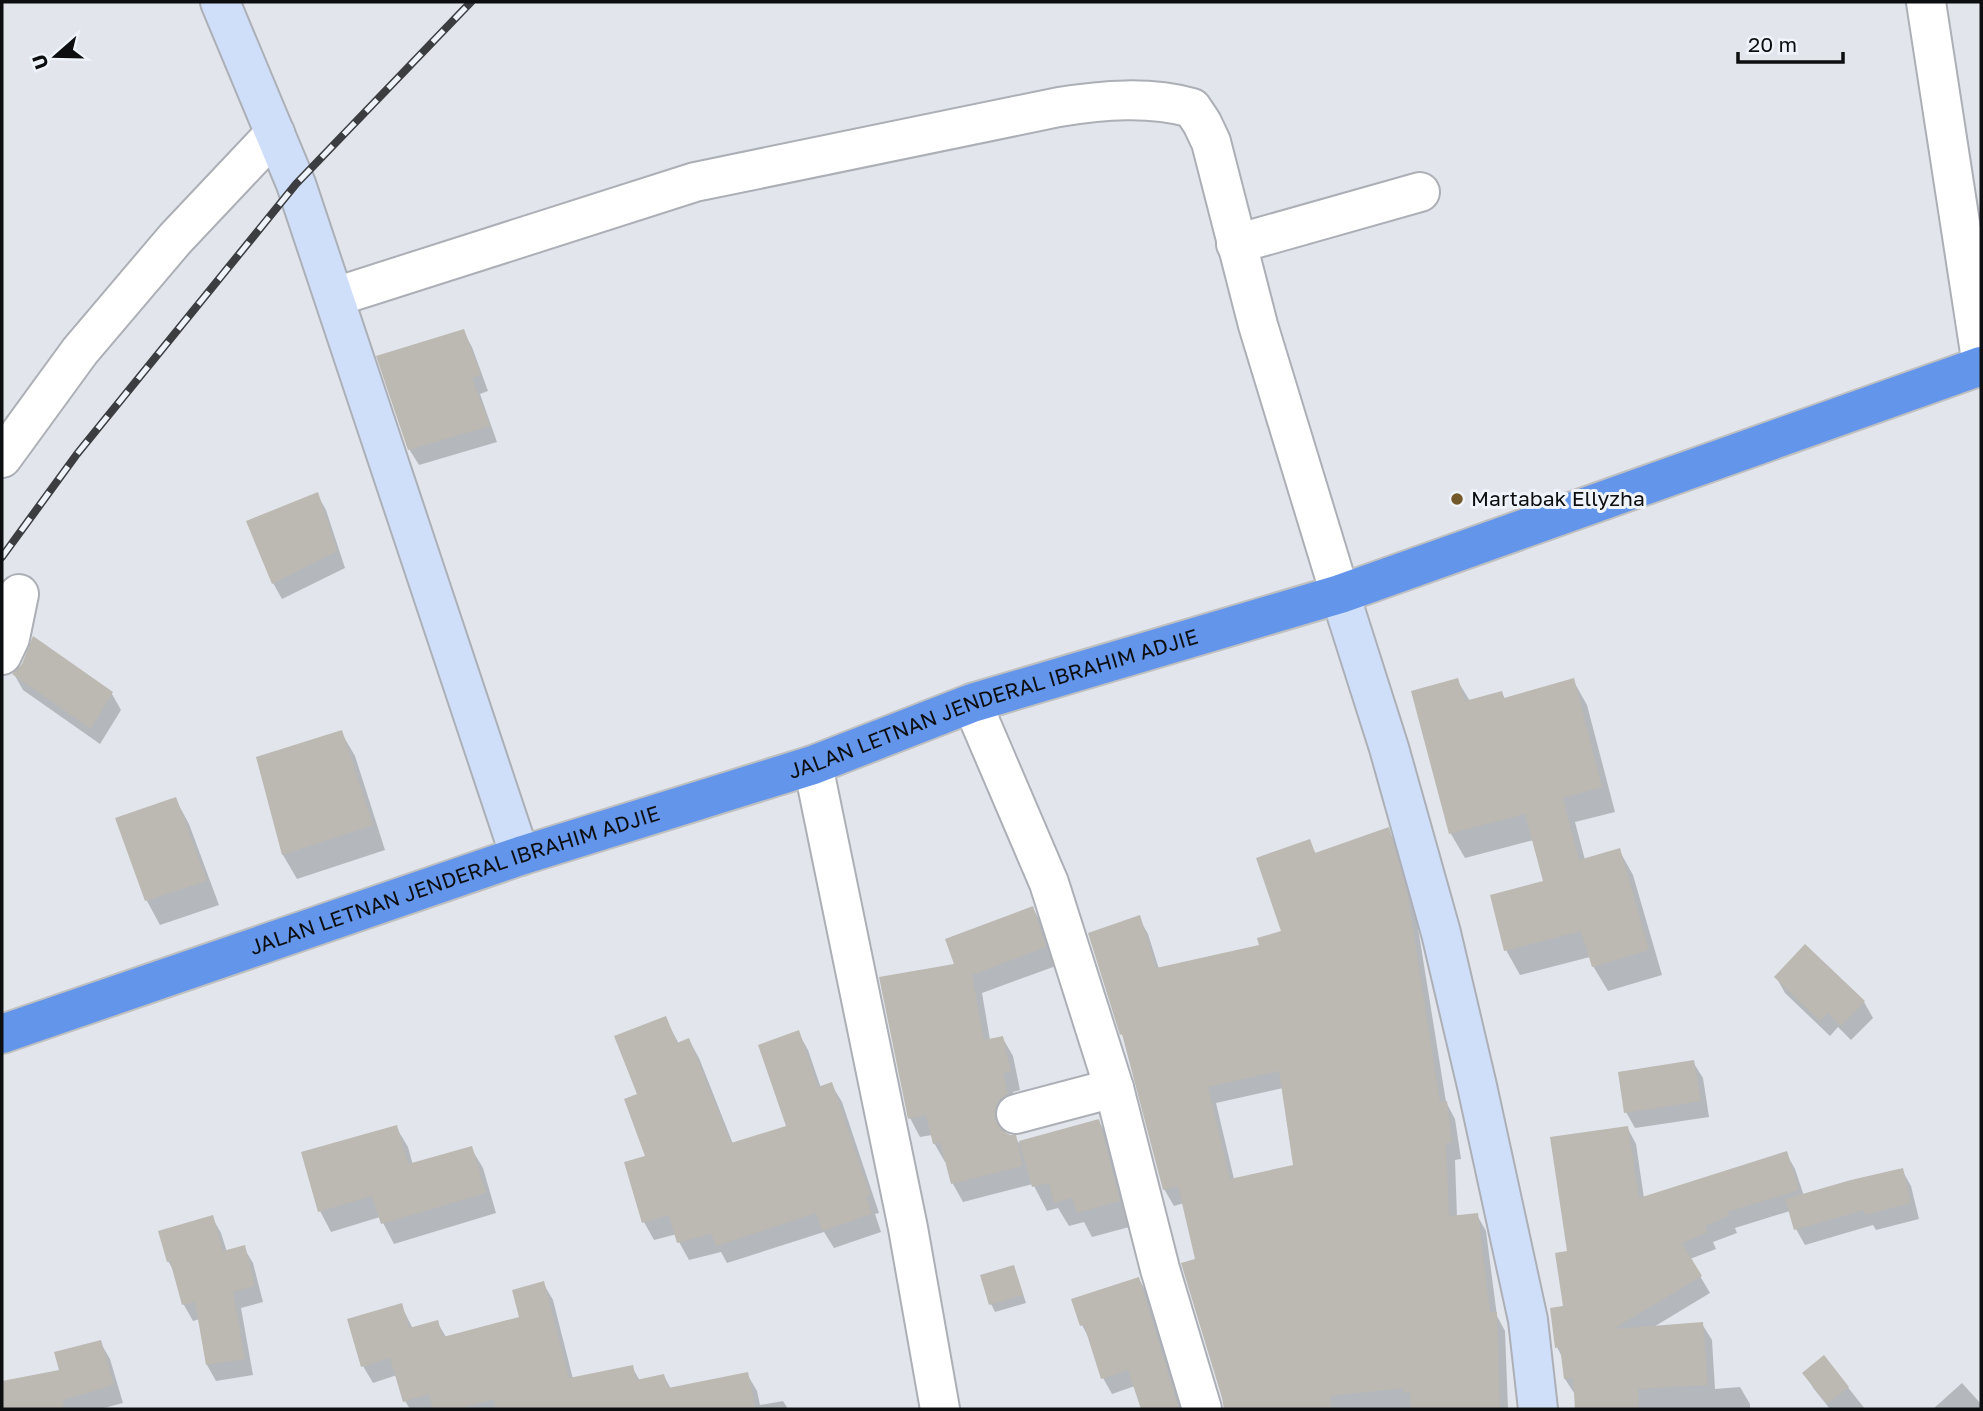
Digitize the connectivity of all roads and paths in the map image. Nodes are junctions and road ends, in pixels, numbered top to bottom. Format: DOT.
graph roads {
  1 [pos="220,2"];
  2 [pos="1926,2"];
  3 [pos="275,133"];
  4 [pos="1420,192"];
  5 [pos="1236,244"];
  6 [pos="335,297"];
  7 [pos="1981,359"];
  8 [pos="1981,366"];
  9 [pos="2,458"];
  10 [pos="19,594"];
  11 [pos="1340,594"];
  12 [pos="2,654"];
  13 [pos="972,703"];
  14 [pos="813,765"];
  15 [pos="520,856"];
  16 [pos="2,1034"];
  17 [pos="1114,1088"];
  18 [pos="1016,1114"];
  19 [pos="940,1409"];
  20 [pos="1202,1409"];
  21 [pos="1538,1409"];
  1 -- 3 [label="street"];
  2 -- 7 [label="street"];
  3 -- 6 [label="street"];
  3 -- 9 [label="street"];
  4 -- 5 [label="street"];
  5 -- 6 [label="street"];
  5 -- 11 [label="street"];
  6 -- 15 [label="street"];
  8 -- 11 [label="highway, JALAN LETNAN JENDERAL IBRAHIM ADJIE"];
  10 -- 12 [label="street"];
  11 -- 13 [label="highway, JALAN LETNAN JENDERAL IBRAHIM ADJIE"];
  11 -- 21 [label="street"];
  13 -- 14 [label="highway, JALAN LETNAN JENDERAL IBRAHIM ADJIE"];
  13 -- 17 [label="street"];
  14 -- 15 [label="highway, JALAN LETNAN JENDERAL IBRAHIM ADJIE"];
  14 -- 19 [label="street"];
  15 -- 16 [label="highway, JALAN LETNAN JENDERAL IBRAHIM ADJIE"];
  17 -- 18 [label="street"];
  17 -- 20 [label="street"];
}
